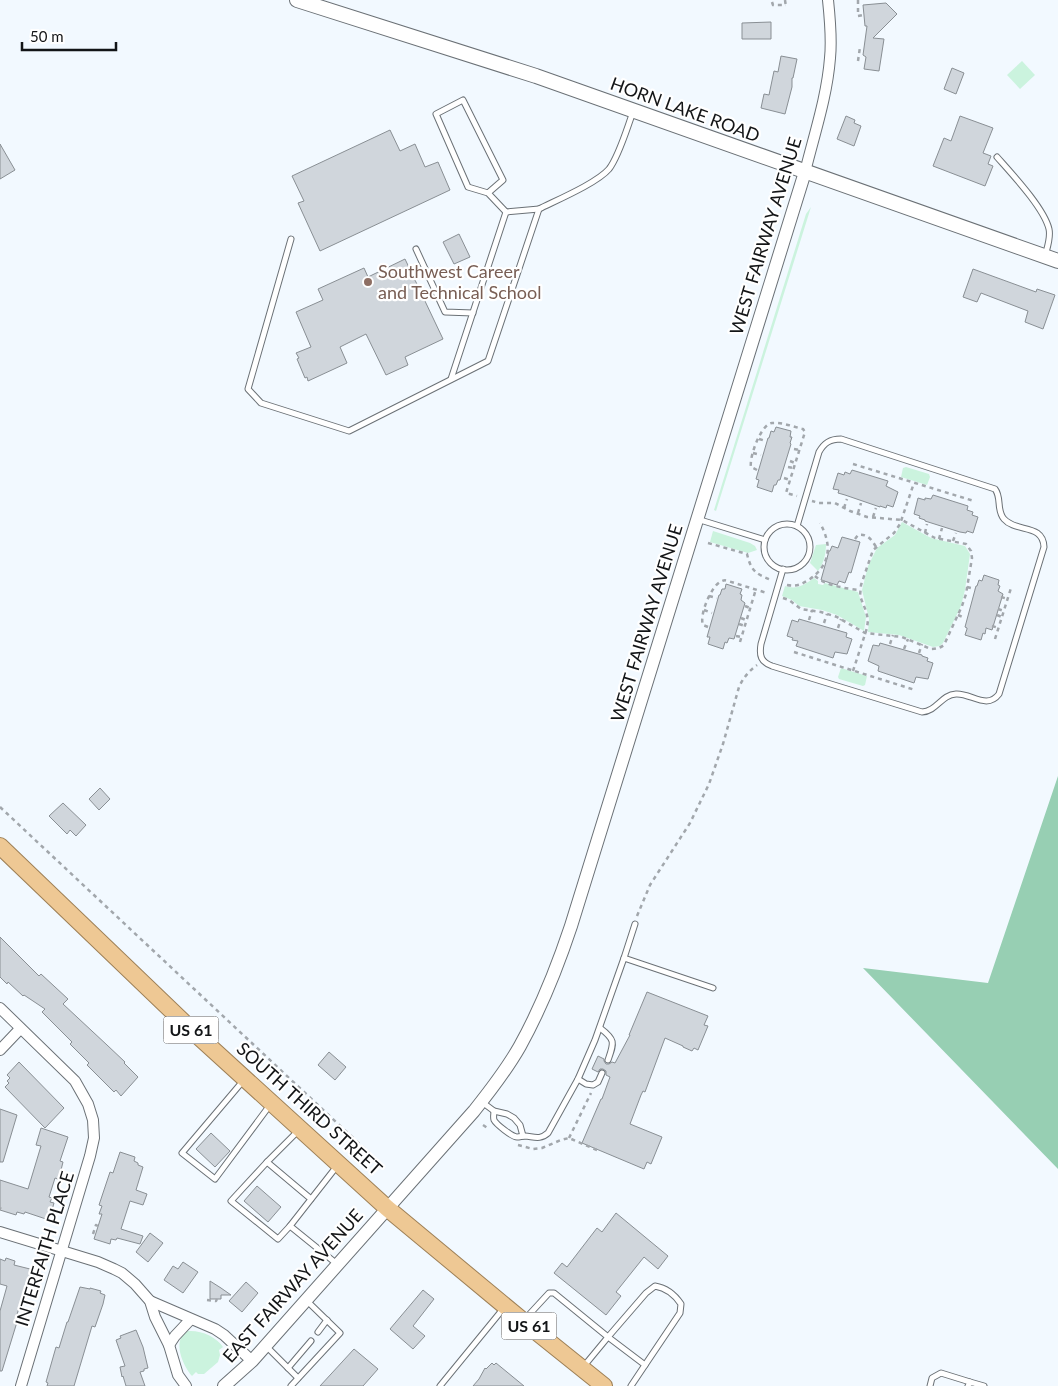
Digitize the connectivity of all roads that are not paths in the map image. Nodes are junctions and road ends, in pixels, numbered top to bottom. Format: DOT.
graph roads {
  1 [pos="297,0"];
  2 [pos="828,0"];
  3 [pos="633,112"];
  4 [pos="997,156"];
  5 [pos="805,172"];
  6 [pos="488,193"];
  7 [pos="539,209"];
  8 [pos="506,212"];
  9 [pos="291,239"];
  10 [pos="416,249"];
  11 [pos="1052,258"];
  12 [pos="473,313"];
  13 [pos="451,379"];
  14 [pos="697,519"];
  15 [pos="797,526"];
  16 [pos="765,540"];
  17 [pos="783,569"];
  18 [pos="0,846"];
  19 [pos="635,924"];
  20 [pos="624,958"];
  21 [pos="713,988"];
  22 [pos="0,1008"];
  23 [pos="600,1028"];
  24 [pos="20,1029"];
  25 [pos="0,1050"];
  26 [pos="608,1060"];
  27 [pos="602,1073"];
  28 [pos="245,1078"];
  29 [pos="578,1080"];
  30 [pos="482,1101"];
  31 [pos="272,1103"];
  32 [pos="494,1112"];
  33 [pos="300,1129"];
  34 [pos="523,1136"];
  35 [pos="267,1162"];
  36 [pos="339,1164"];
  37 [pos="311,1199"];
  38 [pos="387,1208"];
  39 [pos="290,1226"];
  40 [pos="0,1232"];
  41 [pos="62,1251"];
  42 [pos="337,1265"];
  43 [pos="306,1300"];
  44 [pos="150,1302"];
  45 [pos="506,1307"];
  46 [pos="190,1320"];
  47 [pos="327,1320"];
  48 [pos="523,1321"];
  49 [pos="318,1332"];
  50 [pos="608,1337"];
  51 [pos="311,1341"];
  52 [pos="169,1345"];
  53 [pos="266,1345"];
  54 [pos="252,1361"];
  55 [pos="645,1364"];
  56 [pos="288,1368"];
  57 [pos="582,1368"];
  58 [pos="298,1378"];
  59 [pos="969,1384"];
  60 [pos="21,1386"];
  61 [pos="186,1386"];
  62 [pos="224,1386"];
  63 [pos="291,1386"];
  64 [pos="440,1386"];
  65 [pos="604,1386"];
  66 [pos="631,1386"];
  67 [pos="930,1386"];
  68 [pos="984,1386"];
  1 -- 3 [label="main road, HORN LAKE ROAD"];
  2 -- 5 [label="street, WEST FAIRWAY AVENUE"];
  3 -- 5 [label="main road, HORN LAKE ROAD"];
  3 -- 7 [label="lane"];
  4 -- 11 [label="lane"];
  5 -- 11 [label="main road, HORN LAKE ROAD"];
  5 -- 14 [label="street, WEST FAIRWAY AVENUE"];
  6 -- 6 [label="lane"];
  6 -- 8 [label="lane"];
  7 -- 8 [label="lane"];
  7 -- 13 [label="lane"];
  8 -- 12 [label="lane"];
  9 -- 13 [label="lane"];
  10 -- 12 [label="lane"];
  12 -- 13 [label="lane"];
  14 -- 16 [label="lane"];
  14 -- 30 [label="street, WEST FAIRWAY AVENUE"];
  15 -- 16 [label="lane"];
  15 -- 17 [label="lane"];
  15 -- 17 [label="lane"];
  16 -- 17 [label="lane"];
  18 -- 28 [label="highway, SOUTH THIRD STREET / US 61"];
  19 -- 20 [label="lane"];
  20 -- 21 [label="lane"];
  20 -- 23 [label="lane"];
  22 -- 24 [label="street"];
  23 -- 26 [label="lane"];
  23 -- 29 [label="lane"];
  24 -- 25 [label="street"];
  24 -- 41 [label="street, INTERFAITH PLACE"];
  27 -- 29 [label="lane"];
  28 -- 31 [label="highway, SOUTH THIRD STREET / US 61"];
  28 -- 31 [label="lane"];
  29 -- 34 [label="lane"];
  30 -- 32 [label="lane"];
  30 -- 38 [label="street, WEST FAIRWAY AVENUE"];
  31 -- 33 [label="highway, SOUTH THIRD STREET / US 61"];
  32 -- 34 [label="lane"];
  32 -- 34 [label="lane"];
  33 -- 35 [label="lane"];
  33 -- 36 [label="highway, SOUTH THIRD STREET / US 61"];
  35 -- 37 [label="lane"];
  35 -- 39 [label="lane"];
  36 -- 37 [label="lane"];
  36 -- 38 [label="highway, SOUTH THIRD STREET / US 61"];
  37 -- 39 [label="lane"];
  38 -- 42 [label="street, EAST FAIRWAY AVENUE"];
  38 -- 45 [label="highway, SOUTH THIRD STREET / US 61"];
  39 -- 42 [label="lane"];
  40 -- 41 [label="street"];
  41 -- 44 [label="street"];
  41 -- 60 [label="street, INTERFAITH PLACE"];
  42 -- 43 [label="street, EAST FAIRWAY AVENUE"];
  43 -- 47 [label="lane"];
  43 -- 53 [label="street, EAST FAIRWAY AVENUE"];
  44 -- 46 [label="street"];
  44 -- 52 [label="street"];
  45 -- 48 [label="highway, SOUTH THIRD STREET / US 61"];
  45 -- 64 [label="lane"];
  46 -- 52 [label="street"];
  46 -- 54 [label="street"];
  47 -- 49 [label="lane"];
  47 -- 58 [label="lane"];
  48 -- 50 [label="lane"];
  48 -- 57 [label="highway, SOUTH THIRD STREET / US 61"];
  50 -- 55 [label="lane"];
  50 -- 55 [label="lane"];
  50 -- 57 [label="lane"];
  51 -- 56 [label="lane"];
  52 -- 61 [label="street"];
  53 -- 54 [label="street, EAST FAIRWAY AVENUE"];
  53 -- 56 [label="lane"];
  54 -- 62 [label="street, EAST FAIRWAY AVENUE"];
  55 -- 66 [label="lane"];
  56 -- 58 [label="lane"];
  57 -- 65 [label="highway, SOUTH THIRD STREET / US 61"];
  58 -- 63 [label="lane"];
  59 -- 67 [label="lane"];
  59 -- 68 [label="lane"];
}
